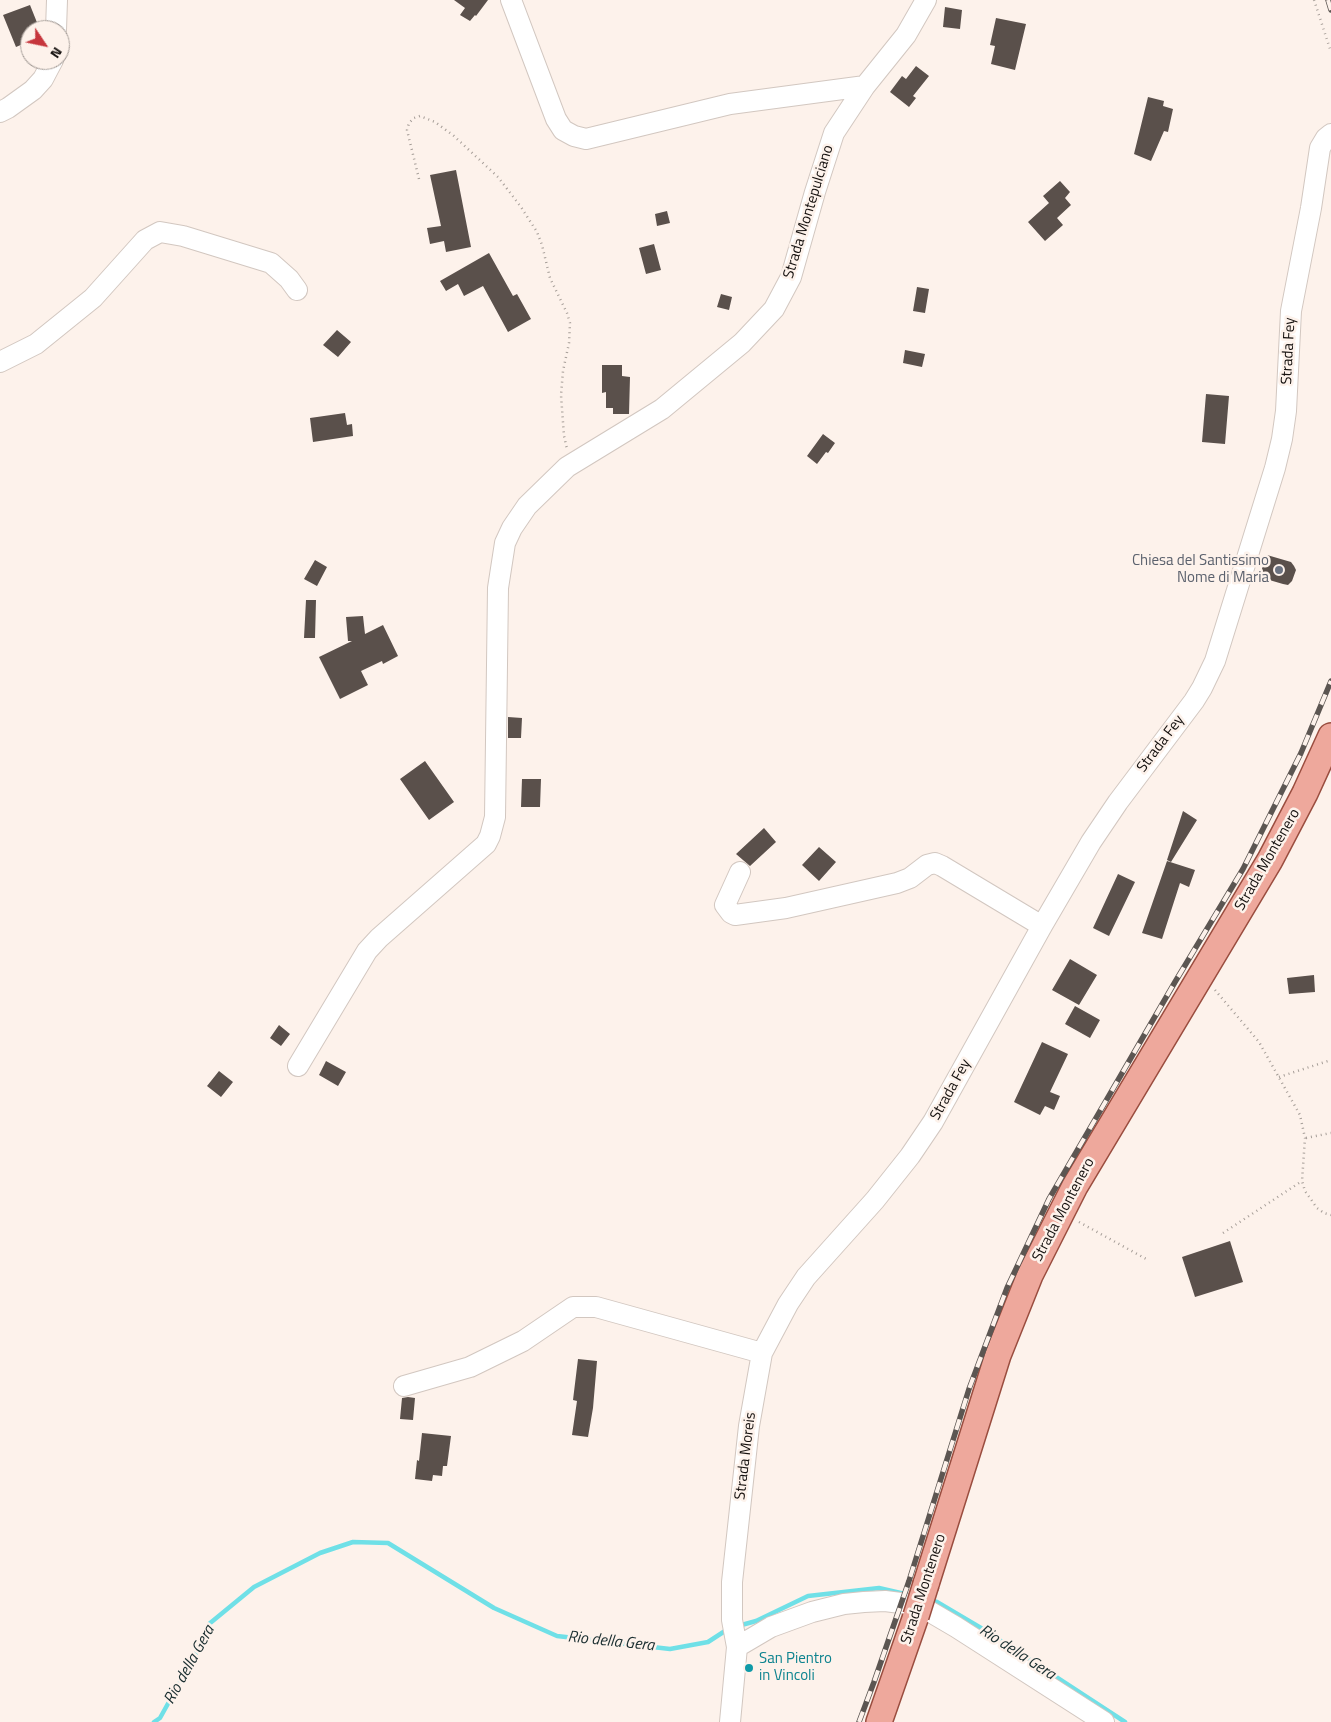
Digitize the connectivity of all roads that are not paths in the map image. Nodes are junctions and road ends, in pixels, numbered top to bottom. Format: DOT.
graph roads {
  1 [pos="57,0"];
  2 [pos="511,0"];
  3 [pos="926,0"];
  4 [pos="56,20"];
  5 [pos="48,70"];
  6 [pos="865,86"];
  7 [pos="0,112"];
  8 [pos="1331,134"];
  9 [pos="297,290"];
  10 [pos="0,362"];
  11 [pos="1331,736"];
  12 [pos="740,872"];
  13 [pos="1042,926"];
  14 [pos="298,1066"];
  15 [pos="806,1278"];
  16 [pos="762,1353"];
  17 [pos="404,1386"];
  18 [pos="734,1634"];
  19 [pos="730,1722"];
  20 [pos="879,1722"];
  21 [pos="1104,1722"];
  1 -- 4 [label="street"];
  2 -- 6 [label="street"];
  3 -- 6 [label="street, Strada Montepulciano"];
  5 -- 7 [label="street"];
  6 -- 14 [label="street, Strada Montepulciano"];
  8 -- 13 [label="street, Strada Fey"];
  9 -- 10 [label="street"];
  11 -- 20 [label="main road, Strada Montenero, bridge"];
  12 -- 13 [label="street"];
  13 -- 15 [label="street, Strada Fey"];
  15 -- 16 [label="street, Strada Moreis"];
  16 -- 17 [label="street"];
  16 -- 18 [label="street, Strada Moreis"];
  18 -- 19 [label="street, Strada Moreis"];
  18 -- 21 [label="street"];
}
